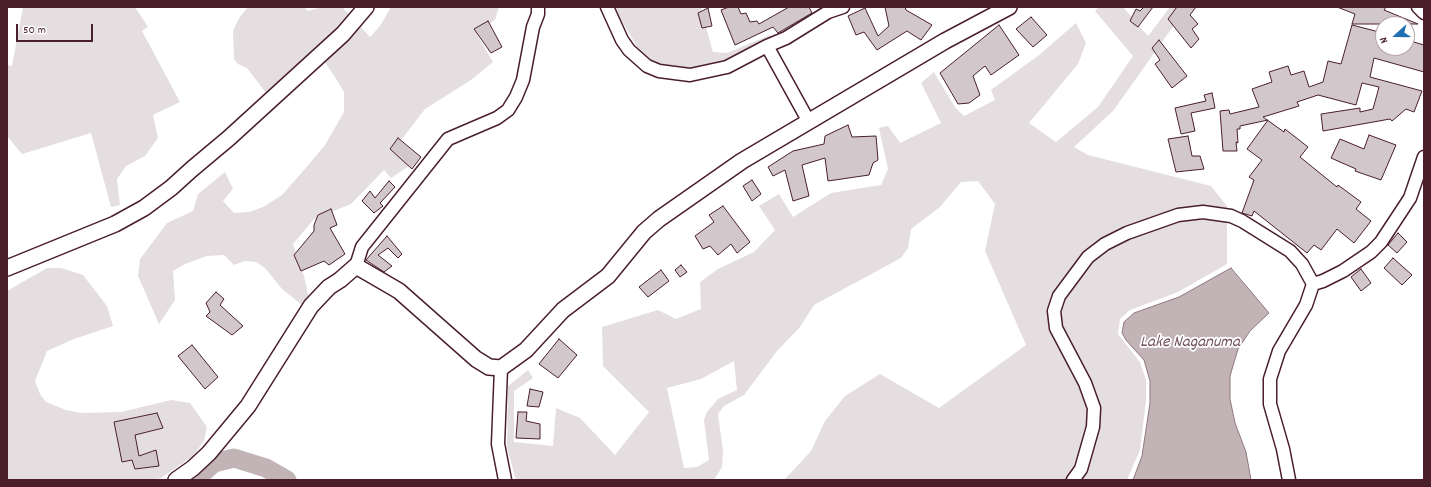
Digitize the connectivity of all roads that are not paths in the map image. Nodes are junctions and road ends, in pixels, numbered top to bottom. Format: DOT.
graph roads {
  1 [pos="366,7"];
  2 [pos="538,7"];
  3 [pos="607,7"];
  4 [pos="843,7"];
  5 [pos="1418,7"];
  6 [pos="1002,8"];
  7 [pos="1424,13"];
  8 [pos="767,46"];
  9 [pos="809,122"];
  10 [pos="1424,157"];
  11 [pos="356,266"];
  12 [pos="7,268"];
  13 [pos="1313,284"];
  14 [pos="501,368"];
  15 [pos="176,480"];
  16 [pos="505,480"];
  17 [pos="1073,480"];
  18 [pos="1289,480"];
  1 -- 12 [label="street"];
  2 -- 11 [label="street"];
  3 -- 8 [label="street"];
  4 -- 8 [label="street"];
  5 -- 7 [label="street"];
  6 -- 9 [label="street"];
  8 -- 9 [label="street"];
  9 -- 14 [label="street"];
  10 -- 13 [label="street"];
  11 -- 14 [label="street"];
  11 -- 15 [label="street"];
  13 -- 17 [label="street"];
  13 -- 18 [label="street"];
  14 -- 16 [label="street"];
}
